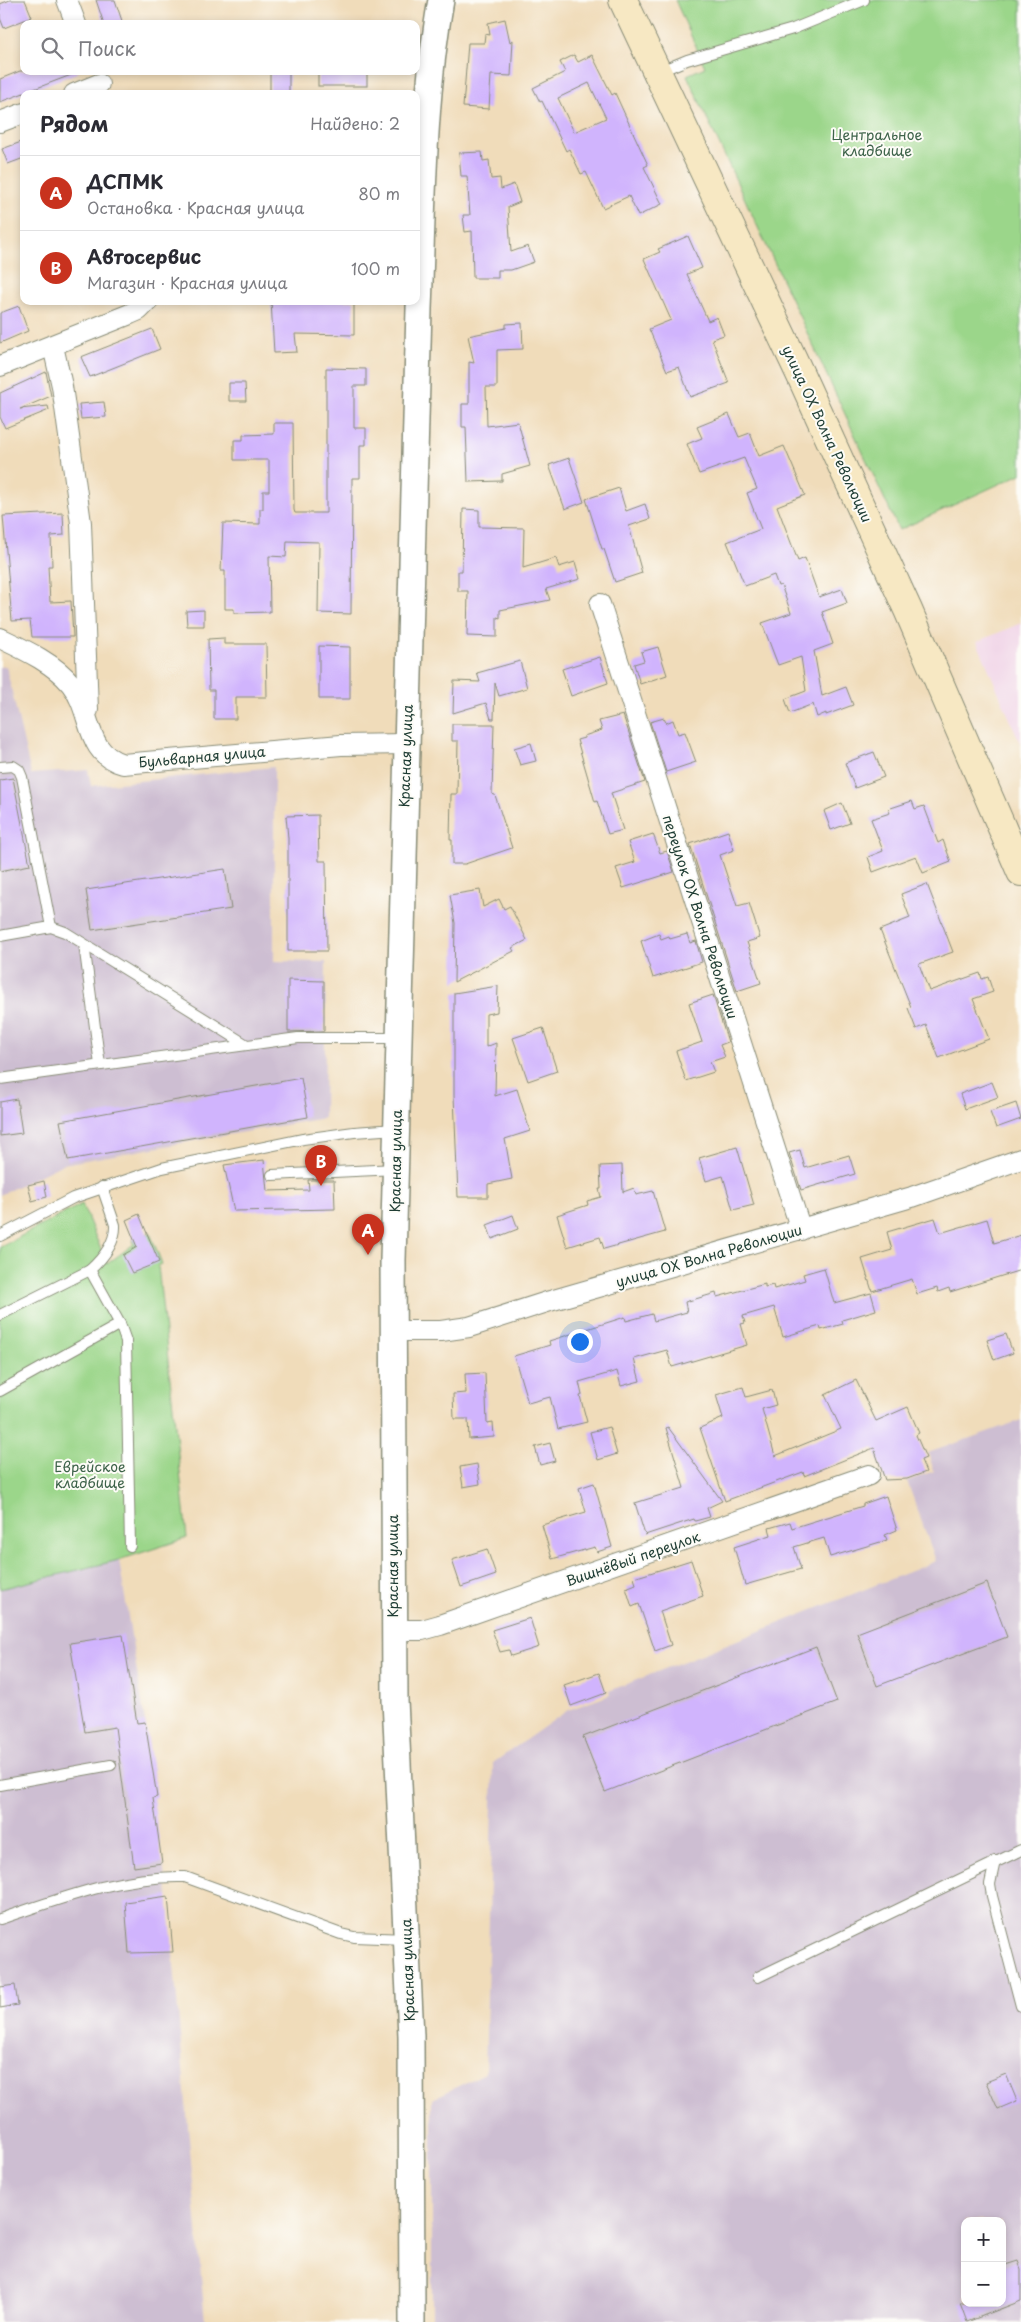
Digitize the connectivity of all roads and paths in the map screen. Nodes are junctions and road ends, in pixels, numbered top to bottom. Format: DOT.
graph roads {
  1 [pos="67,0"];
  2 [pos="440,0"];
  3 [pos="623,0"];
  4 [pos="864,0"];
  5 [pos="74,20"];
  6 [pos="657,72"];
  7 [pos="99,83"];
  8 [pos="83,90"];
  9 [pos="20,114"];
  10 [pos="0,122"];
  11 [pos="420,292"];
  12 [pos="144,305"];
  13 [pos="420,305"];
  14 [pos="53,346"];
  15 [pos="0,366"];
  16 [pos="600,604"];
  17 [pos="0,638"];
  18 [pos="88,717"];
  19 [pos="406,744"];
  20 [pos="0,767"];
  21 [pos="1021,872"];
  22 [pos="51,927"];
  23 [pos="0,936"];
  24 [pos="84,944"];
  25 [pos="398,1038"];
  26 [pos="247,1045"];
  27 [pos="100,1065"];
  28 [pos="0,1079"];
  29 [pos="396,1129"];
  30 [pos="1021,1159"];
  31 [pos="396,1169"];
  32 [pos="272,1175"];
  33 [pos="102,1187"];
  34 [pos="800,1230"];
  35 [pos="0,1236"];
  36 [pos="90,1270"];
  37 [pos="0,1315"];
  38 [pos="120,1324"];
  39 [pos="393,1331"];
  40 [pos="0,1391"];
  41 [pos="869,1475"];
  42 [pos="130,1546"];
  43 [pos="394,1630"];
  44 [pos="111,1765"];
  45 [pos="0,1785"];
  46 [pos="1021,1850"];
  47 [pos="996,1861"];
  48 [pos="0,1919"];
  49 [pos="407,1939"];
  50 [pos="758,1977"];
  51 [pos="1021,2006"];
  52 [pos="412,2322"];
  1 -- 5 [label="street"];
  2 -- 11 [label="street, Красная улица"];
  3 -- 6 [label="main road, улица ОХ Волна Революции"];
  4 -- 6 [label="lane"];
  6 -- 21 [label="main road, улица ОХ Волна Революции"];
  7 -- 8 [label="street"];
  9 -- 10 [label="street"];
  12 -- 14 [label="street"];
  13 -- 19 [label="street, Красная улица"];
  14 -- 15 [label="street"];
  14 -- 18 [label="street"];
  16 -- 34 [label="street, переулок ОХ Волна Революции"];
  17 -- 18 [label="street, Бульварная улица"];
  18 -- 19 [label="street, Бульварная улица"];
  19 -- 25 [label="street, Красная улица"];
  20 -- 22 [label="lane"];
  22 -- 23 [label="lane"];
  22 -- 24 [label="lane"];
  24 -- 26 [label="lane"];
  24 -- 27 [label="lane"];
  25 -- 26 [label="lane"];
  25 -- 29 [label="street, Красная улица"];
  26 -- 27 [label="lane"];
  27 -- 28 [label="lane"];
  29 -- 31 [label="street, Красная улица"];
  29 -- 33 [label="lane"];
  30 -- 34 [label="street, улица ОХ Волна Революции"];
  31 -- 32 [label="lane"];
  31 -- 39 [label="street, Красная улица"];
  33 -- 35 [label="lane"];
  33 -- 36 [label="lane"];
  34 -- 39 [label="street, улица ОХ Волна Революции"];
  36 -- 37 [label="lane"];
  36 -- 38 [label="lane"];
  38 -- 40 [label="lane"];
  38 -- 42 [label="lane"];
  39 -- 43 [label="street, Красная улица"];
  41 -- 43 [label="street, Вишнёвый переулок"];
  43 -- 49 [label="street, Красная улица"];
  44 -- 45 [label="lane"];
  46 -- 47 [label="lane"];
  47 -- 50 [label="lane"];
  47 -- 51 [label="lane"];
  48 -- 49 [label="lane"];
  49 -- 52 [label="street, Красная улица"];
}
